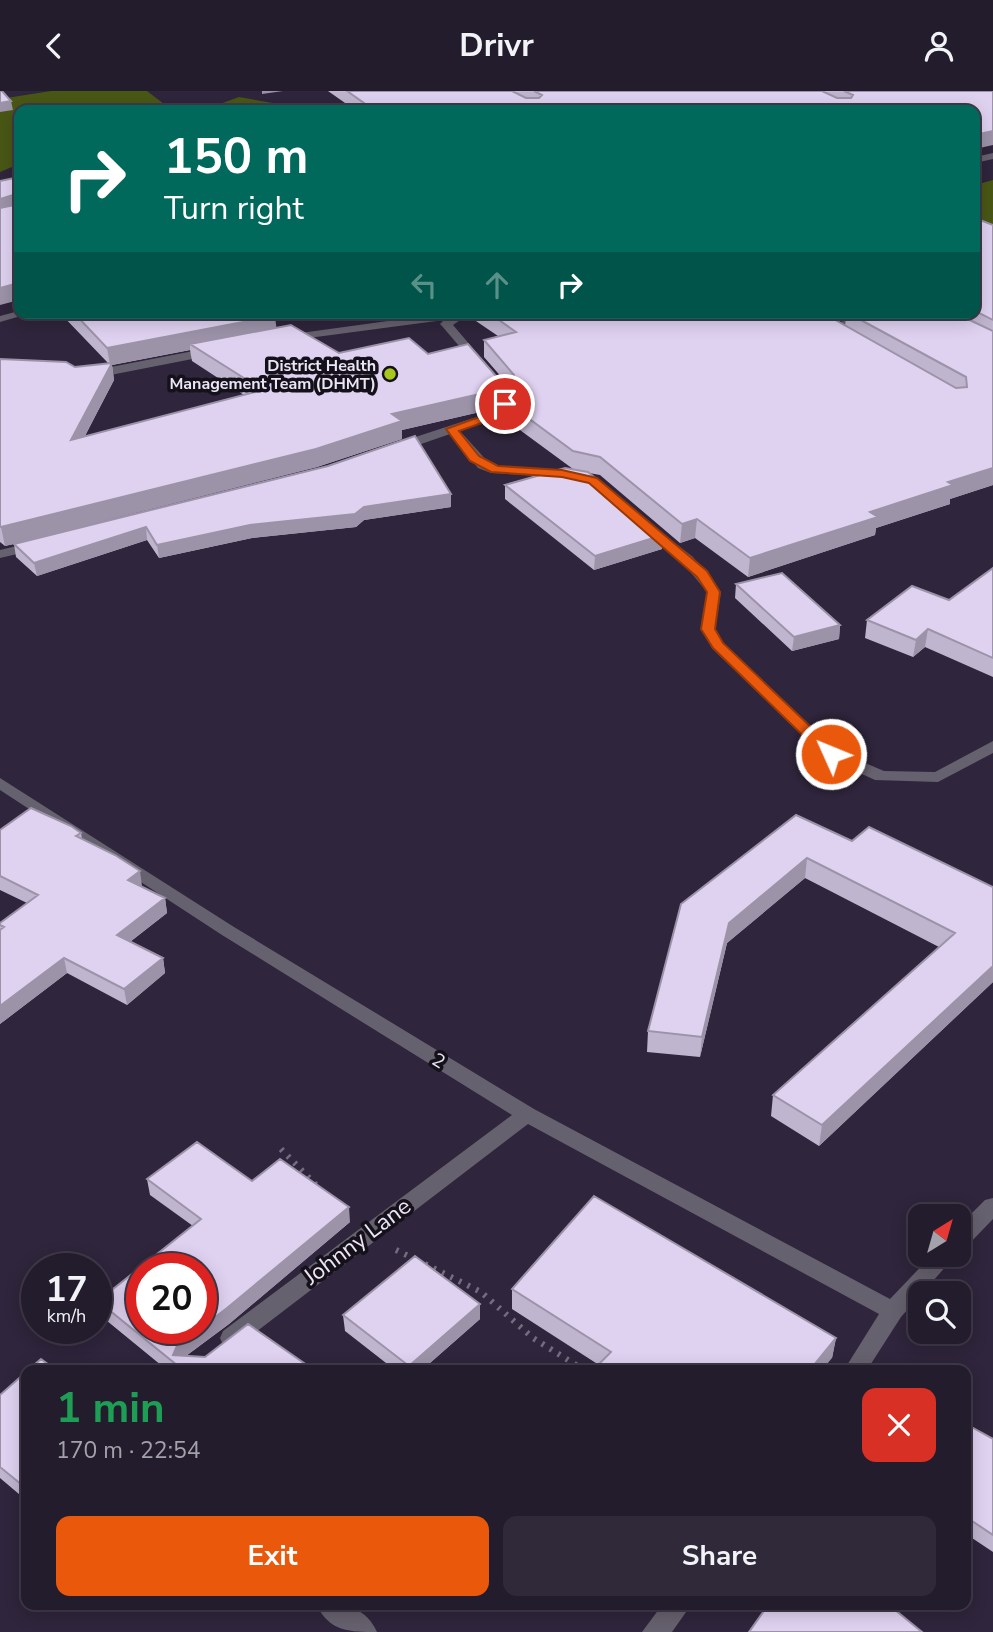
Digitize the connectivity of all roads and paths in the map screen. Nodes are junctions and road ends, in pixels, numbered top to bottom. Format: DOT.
graph roads {
  1 [pos="441,319"];
  2 [pos="455,319"];
  3 [pos="860,319"];
  4 [pos="843,337"];
  5 [pos="275,339"];
  6 [pos="222,350"];
  7 [pos="77,378"];
  8 [pos="452,429"];
  9 [pos="387,451"];
  10 [pos="593,480"];
  11 [pos="635,516"];
  12 [pos="48,543"];
  13 [pos="0,554"];
  14 [pos="993,746"];
  15 [pos="0,783"];
  16 [pos="527,1114"];
  17 [pos="281,1149"];
  18 [pos="318,1187"];
  19 [pos="993,1206"];
  20 [pos="971,1228"];
  21 [pos="365,1235"];
  22 [pos="934,1267"];
  23 [pos="893,1311"];
  24 [pos="211,1353"];
  25 [pos="576,1365"];
  26 [pos="858,1365"];
  27 [pos="336,1610"];
  28 [pos="674,1610"];
  29 [pos="364,1632"];
  30 [pos="655,1632"];
  1 -- 5 [label="street"];
  2 -- 8 [label="street"];
  3 -- 4 [label="street"];
  6 -- 7 [label="street"];
  8 -- 9 [label="street"];
  8 -- 10 [label="street"];
  11 -- 14 [label="street"];
  12 -- 13 [label="street"];
  15 -- 16 [label="street, 2"];
  16 -- 21 [label="street, Johnny Lane"];
  16 -- 23 [label="street, 2"];
  17 -- 18 [label="path"];
  19 -- 20 [label="street"];
  21 -- 24 [label="street, Johnny Lane"];
  21 -- 25 [label="path"];
  22 -- 23 [label="street"];
  23 -- 26 [label="street"];
  27 -- 29 [label="street"];
  28 -- 30 [label="street"];
}
